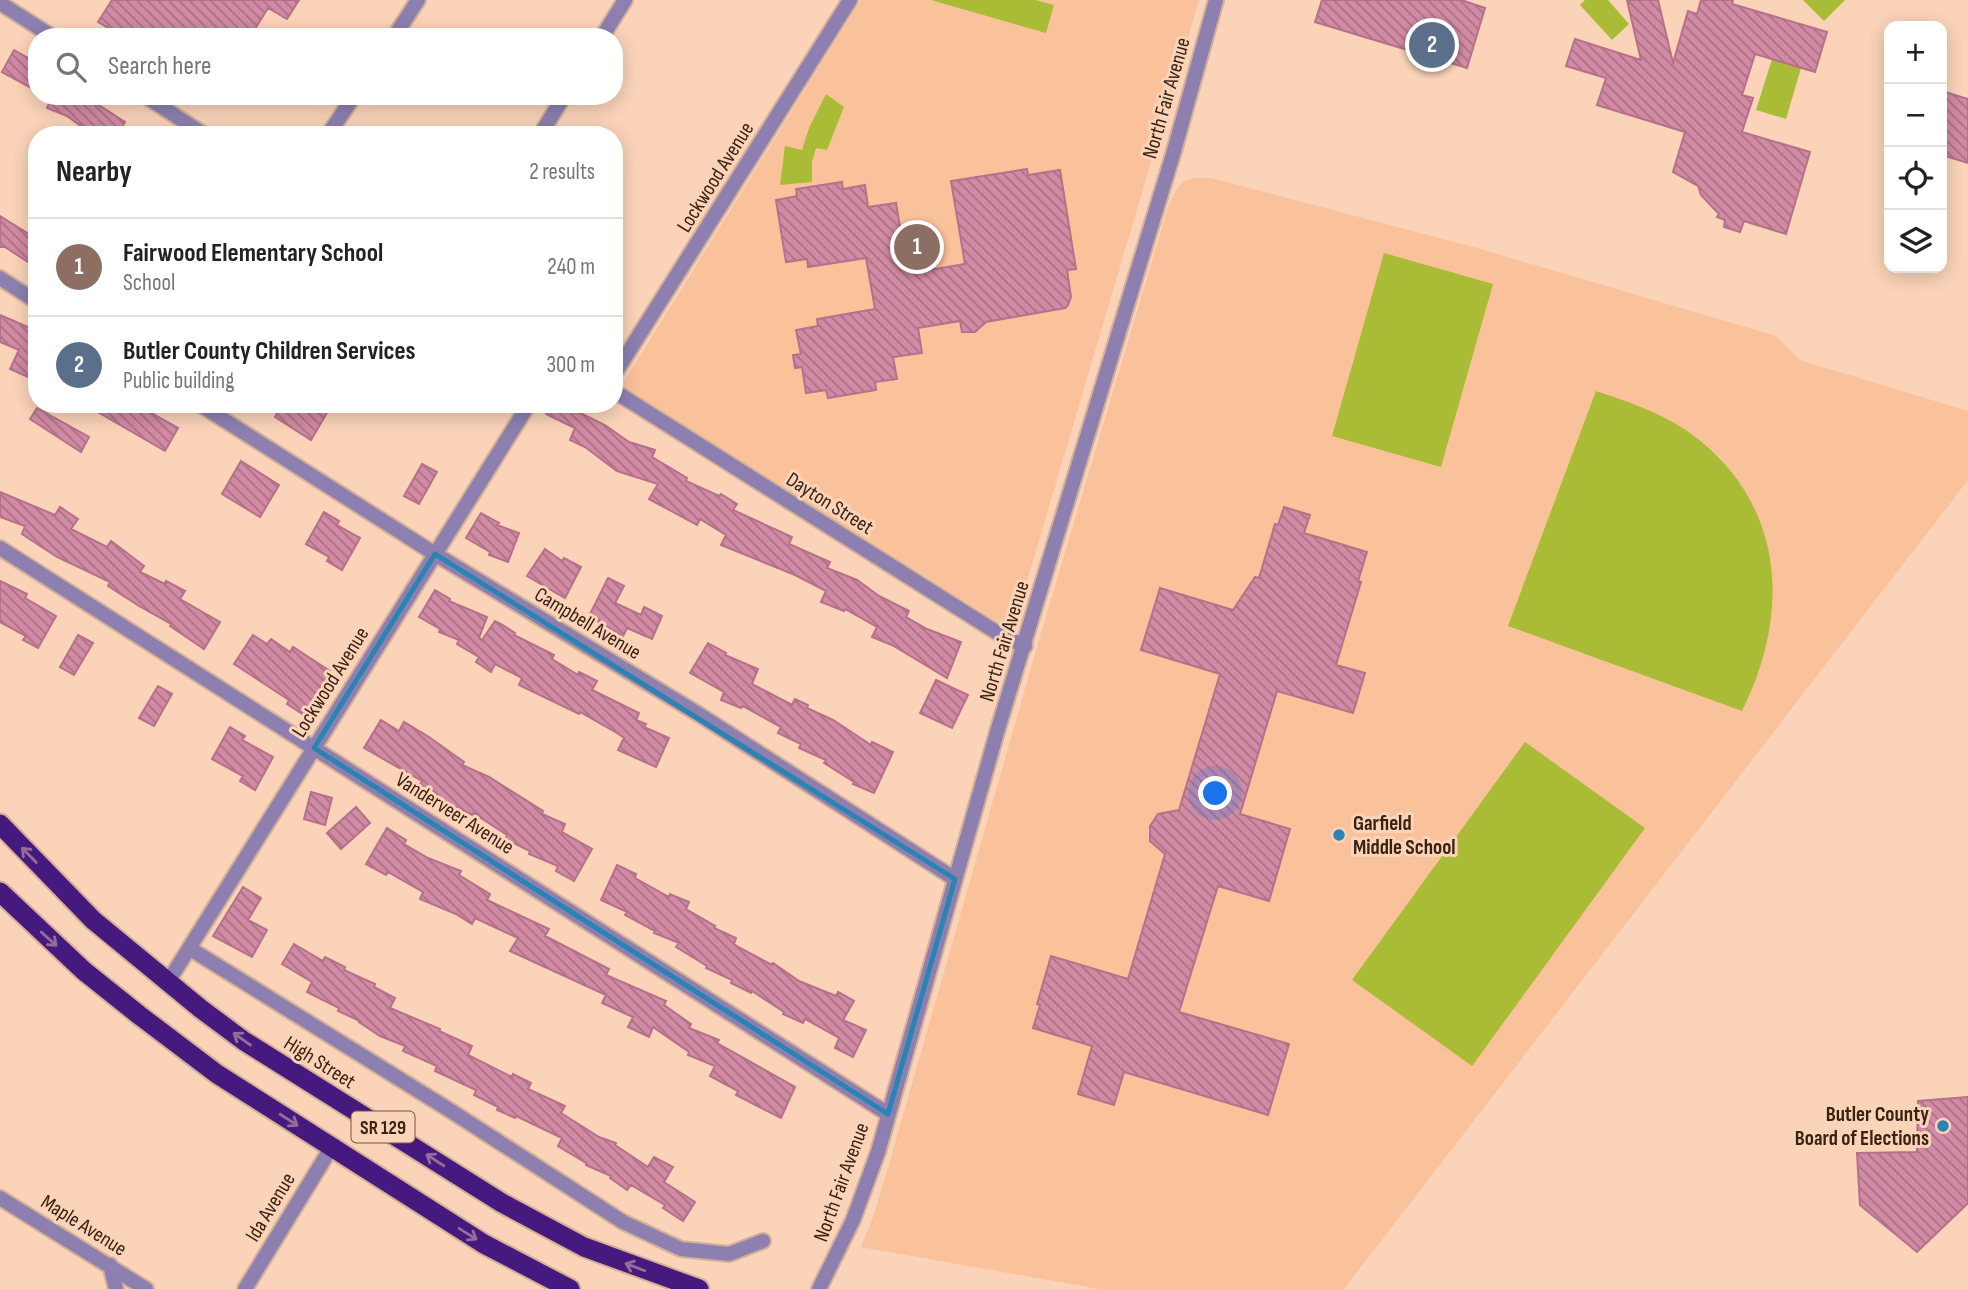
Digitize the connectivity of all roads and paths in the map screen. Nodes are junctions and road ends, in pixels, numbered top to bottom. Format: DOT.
graph roads {
  1 [pos="418,0"];
  2 [pos="625,0"];
  3 [pos="850,0"];
  4 [pos="1216,0"];
  5 [pos="0,3"];
  6 [pos="39,28"];
  7 [pos="400,28"];
  8 [pos="607,28"];
  9 [pos="159,105"];
  10 [pos="348,105"];
  11 [pos="558,105"];
  12 [pos="191,126"];
  13 [pos="334,126"];
  14 [pos="546,126"];
  15 [pos="0,278"];
  16 [pos="28,296"];
  17 [pos="623,361"];
  18 [pos="623,397"];
  19 [pos="213,413"];
  20 [pos="523,413"];
  21 [pos="0,548"];
  22 [pos="435,554"];
  23 [pos="1025,646"];
  24 [pos="314,748"];
  25 [pos="0,824"];
  26 [pos="955,879"];
  27 [pos="0,892"];
  28 [pos="190,948"];
  29 [pos="168,982"];
  30 [pos="888,1114"];
  31 [pos="331,1148"];
  32 [pos="0,1198"];
  33 [pos="763,1241"];
  34 [pos="110,1265"];
  35 [pos="116,1289"];
  36 [pos="146,1289"];
  37 [pos="245,1289"];
  38 [pos="570,1289"];
  39 [pos="699,1289"];
  40 [pos="819,1289"];
  1 -- 7 [label="street"];
  2 -- 8 [label="street"];
  3 -- 17 [label="street, Lockwood Avenue"];
  4 -- 23 [label="street, North Fair Avenue"];
  5 -- 6 [label="street"];
  9 -- 12 [label="street"];
  10 -- 13 [label="street"];
  11 -- 14 [label="street"];
  15 -- 16 [label="street"];
  18 -- 23 [label="street, Dayton Street"];
  19 -- 22 [label="street, Campbell Avenue"];
  20 -- 22 [label="street, Lockwood Avenue"];
  21 -- 24 [label="street, Vanderveer Avenue"];
  22 -- 24 [label="street, Lockwood Avenue"];
  22 -- 26 [label="street, Campbell Avenue"];
  23 -- 26 [label="street, North Fair Avenue"];
  24 -- 28 [label="street, Lockwood Avenue"];
  24 -- 30 [label="street, Vanderveer Avenue"];
  29 -- 25 [label="highway, High Street / SR 129, one-way"];
  26 -- 30 [label="street, North Fair Avenue"];
  27 -- 31 [label="highway, SR 129, one-way"];
  28 -- 29 [label="street, Lockwood Avenue"];
  28 -- 33 [label="street, High Street"];
  39 -- 29 [label="highway, High Street / SR 129, one-way"];
  30 -- 40 [label="street, North Fair Avenue"];
  31 -- 37 [label="street, Ida Avenue"];
  31 -- 38 [label="highway, SR 129, one-way"];
  32 -- 34 [label="street, Maple Avenue"];
  34 -- 35 [label="street"];
  34 -- 36 [label="street, Maple Avenue"];
}
